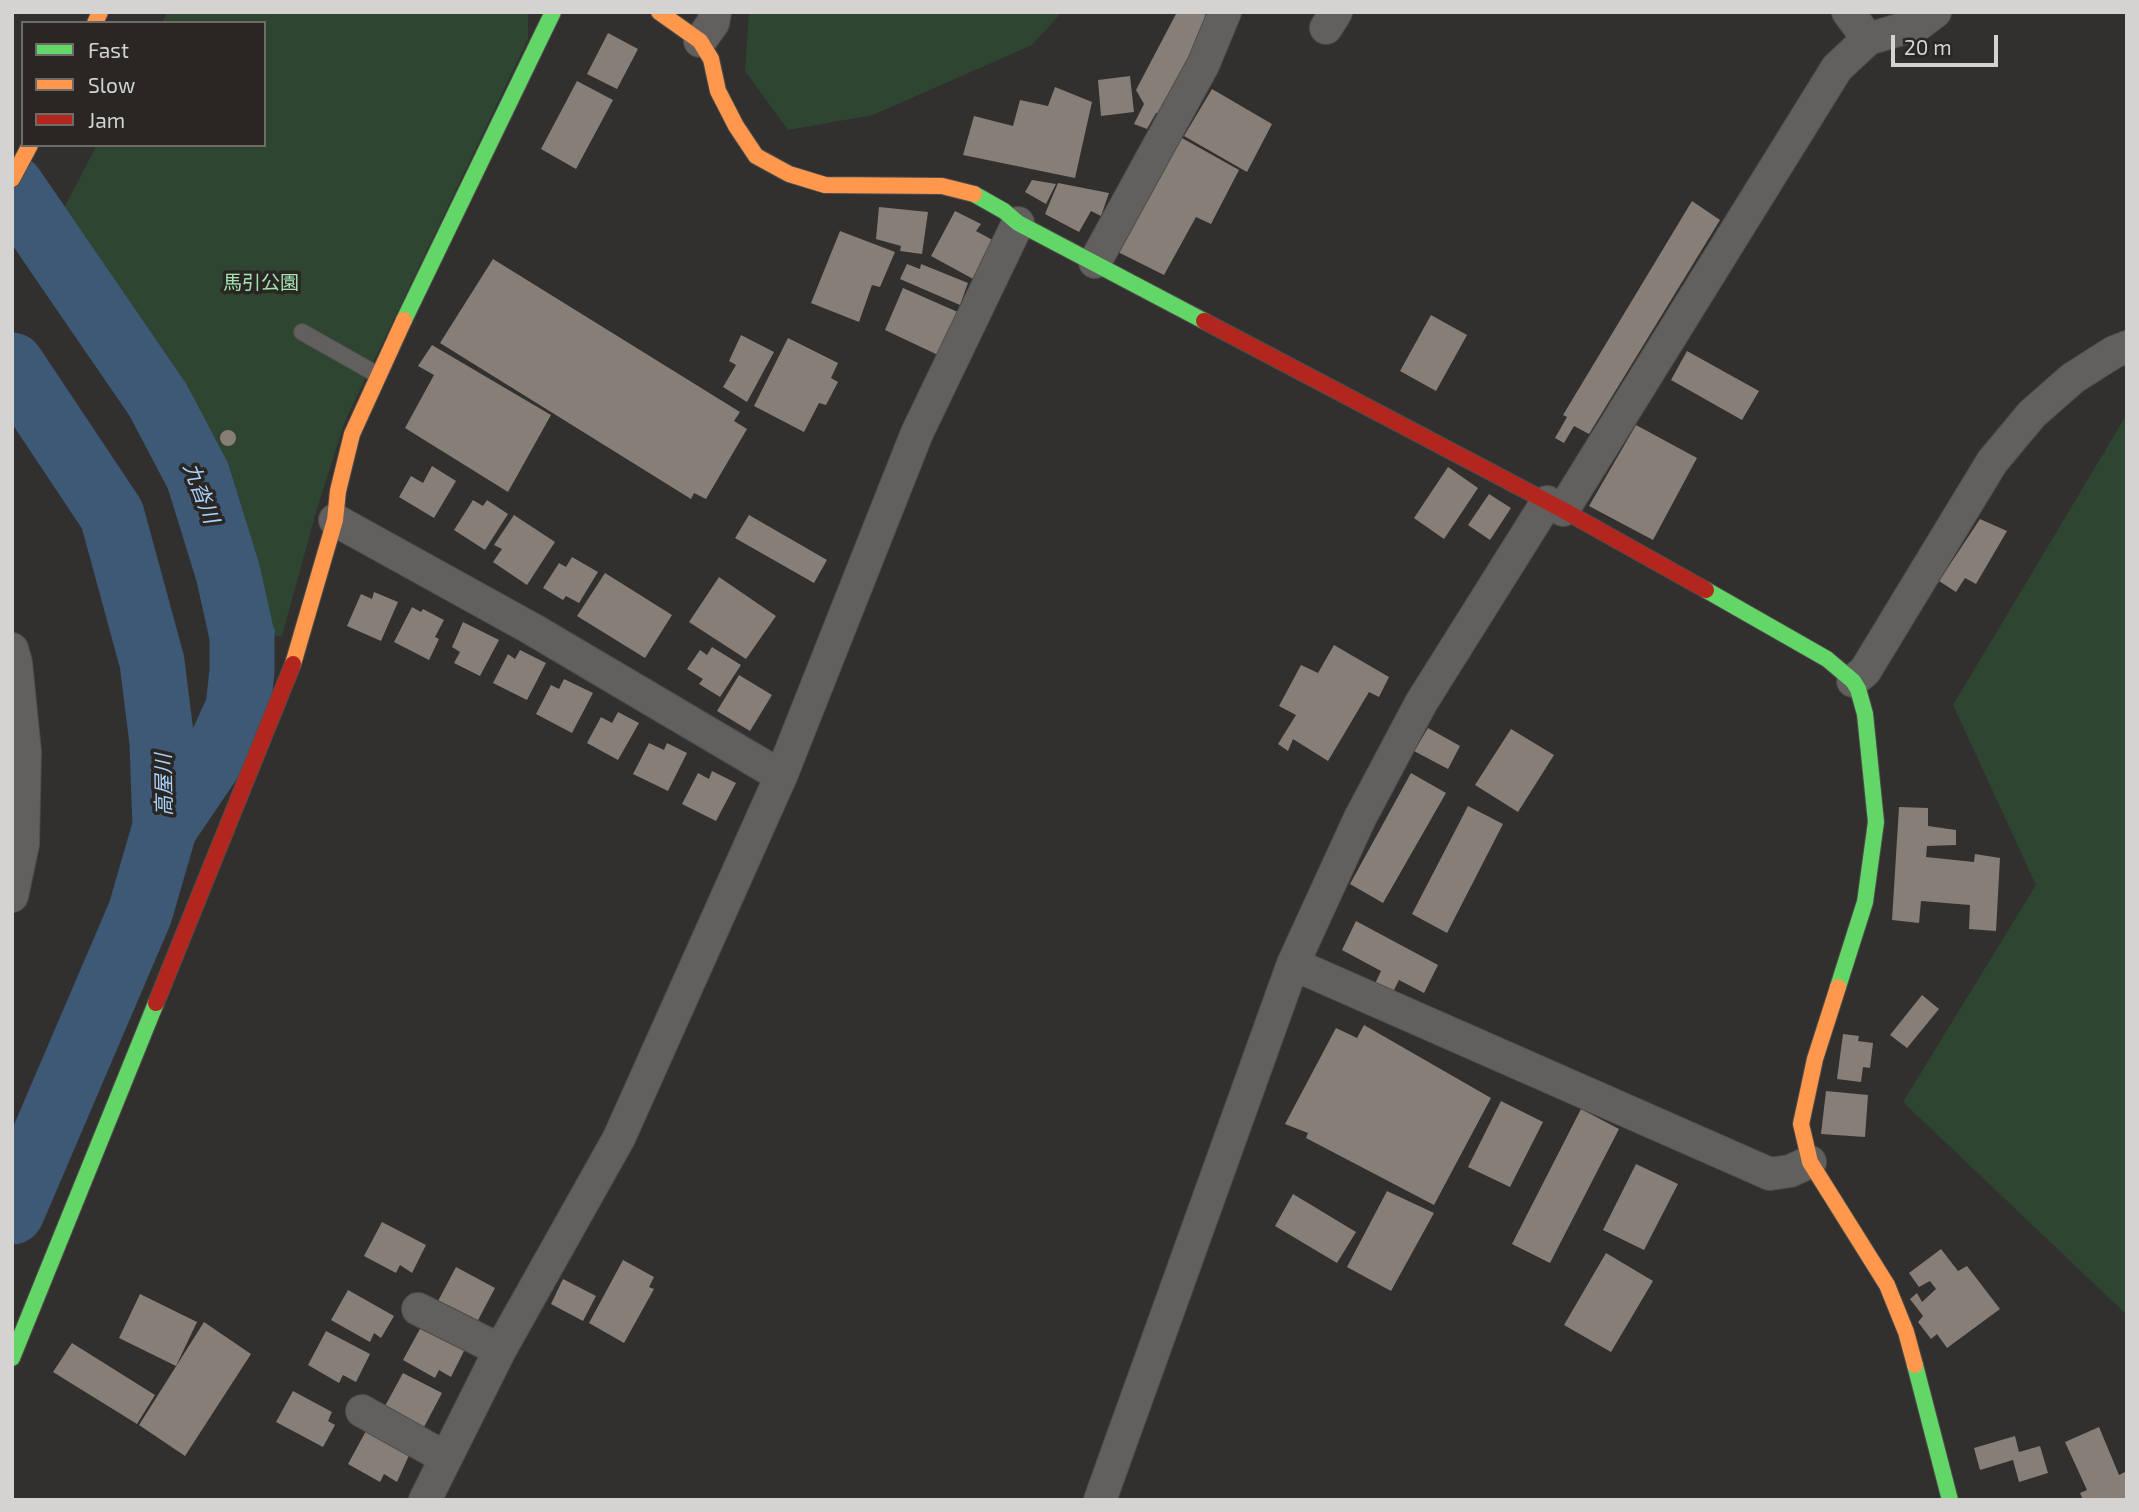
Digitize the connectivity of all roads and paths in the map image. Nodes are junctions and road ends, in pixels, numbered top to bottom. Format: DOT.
graph roads {
  1 [pos="553,12"];
  2 [pos="659,12"];
  3 [pos="715,12"];
  4 [pos="1225,12"];
  5 [pos="1848,12"];
  6 [pos="1935,12"];
  7 [pos="1868,40"];
  8 [pos="700,41"];
  9 [pos="29,147"];
  10 [pos="12,179"];
  11 [pos="1018,223"];
  12 [pos="1095,262"];
  13 [pos="302,332"];
  14 [pos="2127,347"];
  15 [pos="377,375"];
  16 [pos="1555,506"];
  17 [pos="335,520"];
  18 [pos="12,649"];
  19 [pos="1853,681"];
  20 [pos="781,776"];
  21 [pos="12,896"];
  22 [pos="1293,964"];
  23 [pos="1810,1162"];
  24 [pos="418,1309"];
  25 [pos="500,1350"];
  26 [pos="12,1359"];
  27 [pos="362,1411"];
  28 [pos="446,1458"];
  29 [pos="425,1500"];
  30 [pos="1100,1500"];
  31 [pos="1950,1500"];
  1 -- 15 [label="main road"];
  2 -- 8 [label="main road"];
  3 -- 8 [label="street"];
  4 -- 12 [label="street"];
  5 -- 7 [label="street"];
  6 -- 7 [label="street"];
  7 -- 16 [label="street"];
  8 -- 11 [label="main road"];
  9 -- 10 [label="main road"];
  11 -- 12 [label="main road"];
  11 -- 20 [label="street"];
  12 -- 16 [label="main road"];
  13 -- 15 [label="lane"];
  14 -- 19 [label="street"];
  15 -- 17 [label="main road"];
  16 -- 19 [label="main road"];
  16 -- 22 [label="street"];
  17 -- 20 [label="street"];
  17 -- 26 [label="main road"];
  18 -- 21 [label="street"];
  19 -- 23 [label="main road"];
  20 -- 25 [label="street"];
  22 -- 23 [label="street"];
  22 -- 30 [label="street"];
  23 -- 31 [label="main road"];
  24 -- 25 [label="street"];
  25 -- 28 [label="street"];
  27 -- 28 [label="street"];
  28 -- 29 [label="street"];
}
